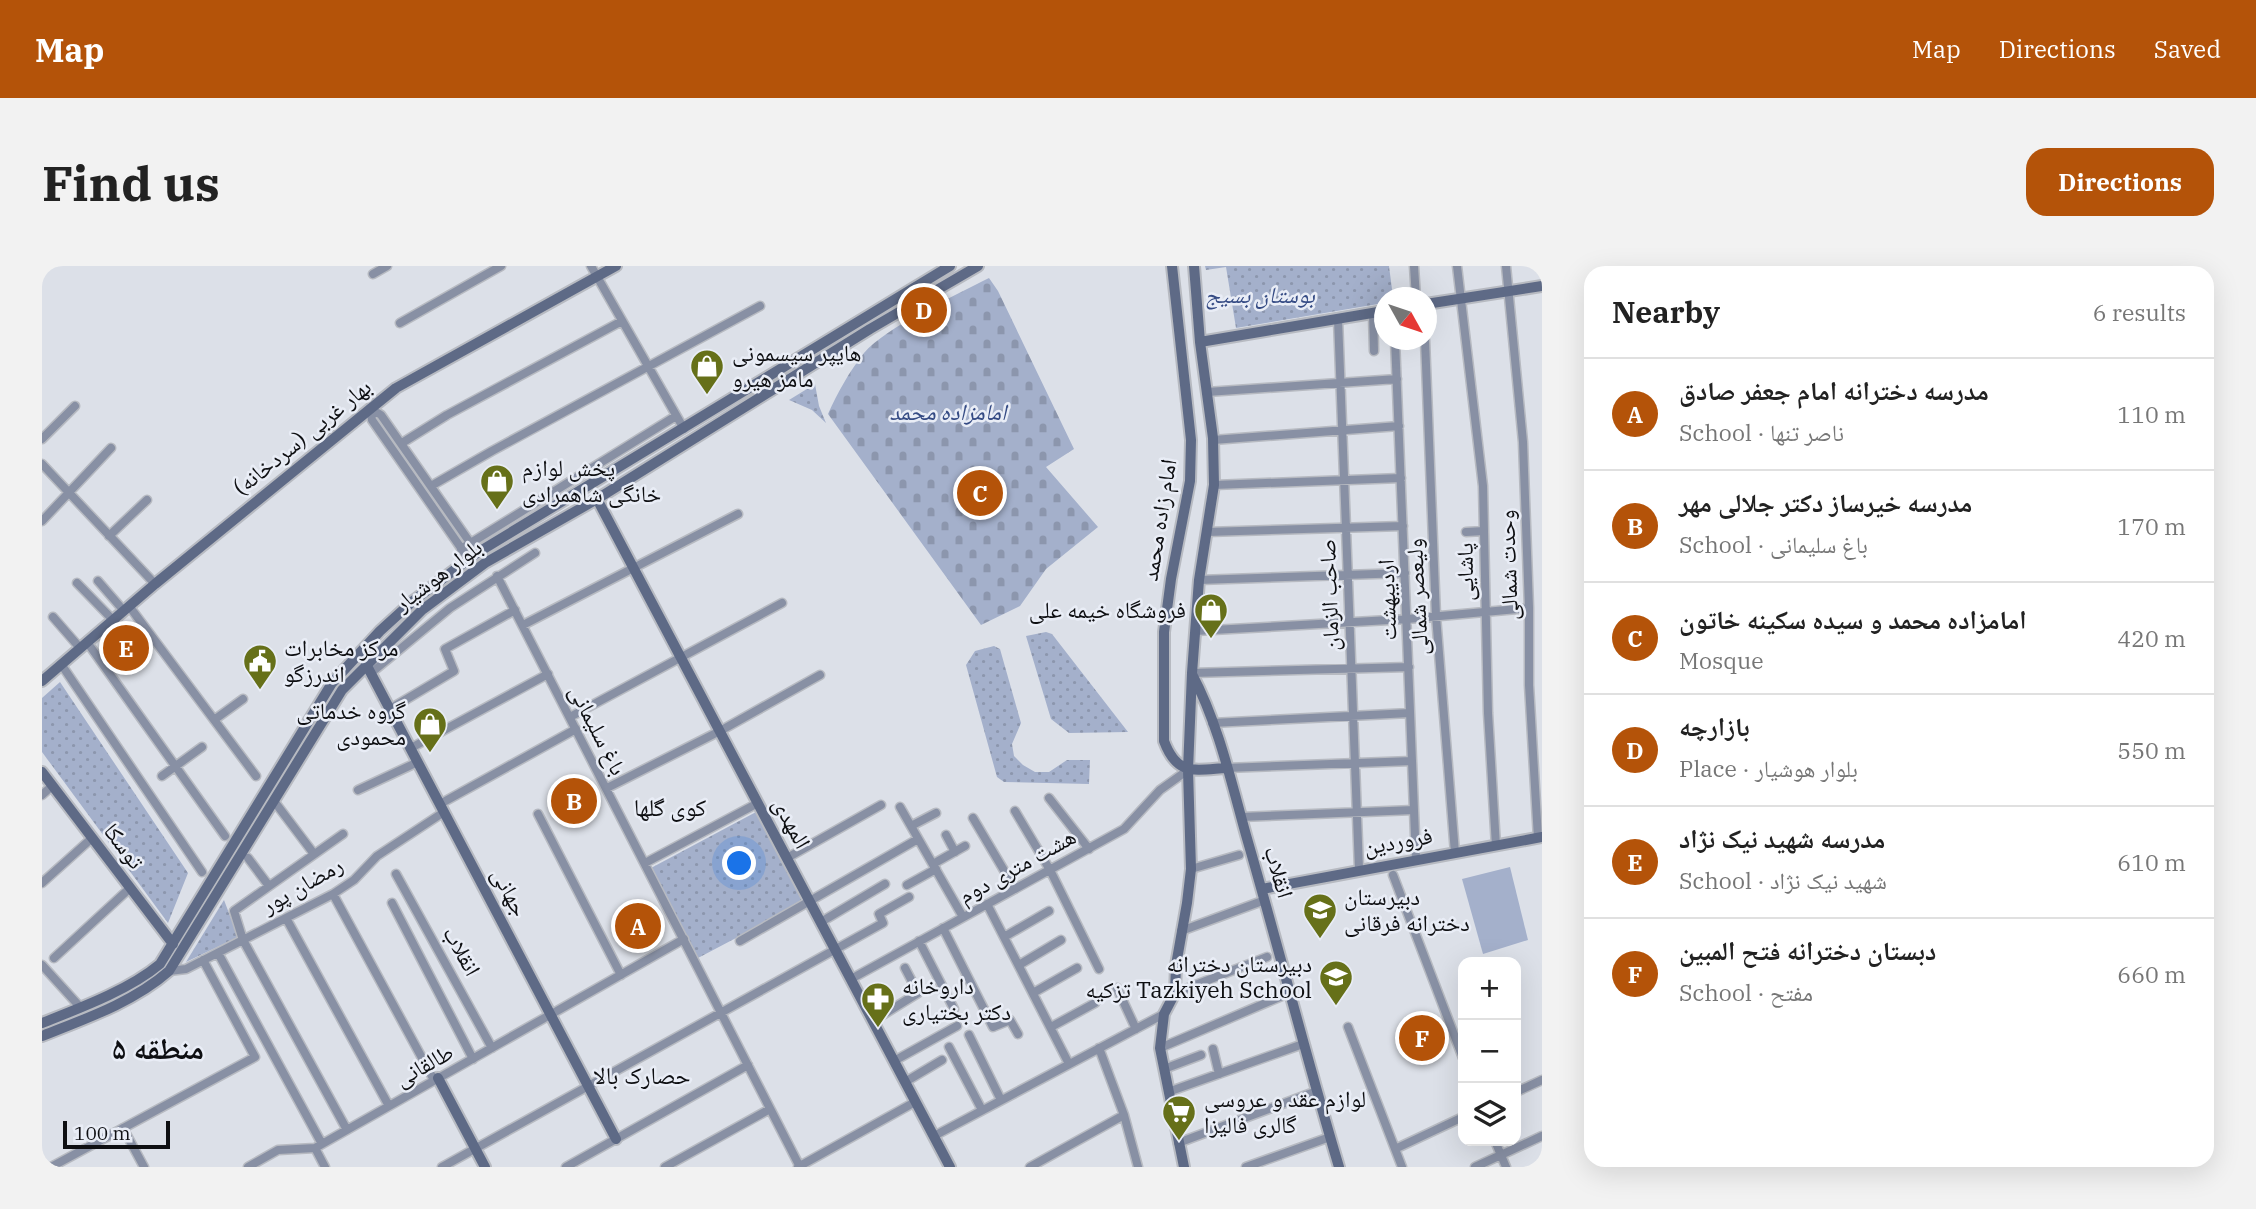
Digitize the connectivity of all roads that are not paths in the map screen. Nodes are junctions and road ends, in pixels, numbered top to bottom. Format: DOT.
graph roads {
  1 [pos="387,266"];
  2 [pos="501,266"];
  3 [pos="616,266"];
  4 [pos="950,266"];
  5 [pos="978,266"];
  6 [pos="1172,266"];
  7 [pos="1194,266"];
  8 [pos="1414,266"];
  9 [pos="1457,266"];
  10 [pos="1506,266"];
  11 [pos="594,271"];
  12 [pos="373,274"];
  13 [pos="1542,286"];
  14 [pos="1415,287"];
  15 [pos="1508,290"];
  16 [pos="1461,298"];
  17 [pos="1437,302"];
  18 [pos="760,306"];
  19 [pos="1374,313"];
  20 [pos="1338,319"];
  21 [pos="622,321"];
  22 [pos="400,323"];
  23 [pos="1200,342"];
  24 [pos="1396,350"];
  25 [pos="1424,350"];
  26 [pos="648,367"];
  27 [pos="1397,379"];
  28 [pos="1340,382"];
  29 [pos="1207,392"];
  30 [pos="75,406"];
  31 [pos="370,408"];
  32 [pos="676,416"];
  33 [pos="1399,426"];
  34 [pos="684,429"];
  35 [pos="1342,429"];
  36 [pos="42,439"];
  37 [pos="1213,440"];
  38 [pos="402,443"];
  39 [pos="111,448"];
  40 [pos="42,464"];
  41 [pos="1401,478"];
  42 [pos="1344,479"];
  43 [pos="1214,485"];
  44 [pos="432,486"];
  45 [pos="69,493"];
  46 [pos="597,499"];
  47 [pos="147,500"];
  48 [pos="738,514"];
  49 [pos="42,521"];
  50 [pos="1403,526"];
  51 [pos="1346,527"];
  52 [pos="1484,531"];
  53 [pos="1207,532"];
  54 [pos="1466,532"];
  55 [pos="109,536"];
  56 [pos="470,542"];
  57 [pos="468,553"];
  58 [pos="535,553"];
  59 [pos="634,568"];
  60 [pos="1405,573"];
  61 [pos="1348,574"];
  62 [pos="497,576"];
  63 [pos="1199,580"];
  64 [pos="98,581"];
  65 [pos="77,583"];
  66 [pos="155,584"];
  67 [pos="440,595"];
  68 [pos="782,603"];
  69 [pos="126,608"];
  70 [pos="450,608"];
  71 [pos="1529,608"];
  72 [pos="515,610"];
  73 [pos="1485,614"];
  74 [pos="53,617"];
  75 [pos="1436,617"];
  76 [pos="113,620"];
  77 [pos="1406,620"];
  78 [pos="1350,622"];
  79 [pos="523,625"];
  80 [pos="1195,631"];
  81 [pos="83,645"];
  82 [pos="681,658"];
  83 [pos="61,664"];
  84 [pos="1409,667"];
  85 [pos="1351,668"];
  86 [pos="369,669"];
  87 [pos="1192,673"];
  88 [pos="548,674"];
  89 [pos="820,675"];
  90 [pos="42,681"];
  91 [pos="243,699"];
  92 [pos="390,709"];
  93 [pos="1410,713"];
  94 [pos="1353,715"];
  95 [pos="570,717"];
  96 [pos="214,720"];
  97 [pos="1212,723"];
  98 [pos="576,729"];
  99 [pos="720,731"];
  100 [pos="202,747"];
  101 [pos="411,748"];
  102 [pos="1412,761"];
  103 [pos="418,762"];
  104 [pos="1355,764"];
  105 [pos="176,765"];
  106 [pos="281,766"];
  107 [pos="1226,768"];
  108 [pos="1188,770"];
  109 [pos="42,772"];
  110 [pos="291,774"];
  111 [pos="162,776"];
  112 [pos="256,776"];
  113 [pos="52,786"];
  114 [pos="268,788"];
  115 [pos="607,788"];
  116 [pos="358,790"];
  117 [pos="42,795"];
  118 [pos="276,798"];
  119 [pos="1049,798"];
  120 [pos="758,803"];
  121 [pos="881,805"];
  122 [pos="900,807"];
  123 [pos="442,808"];
  124 [pos="1414,810"];
  125 [pos="1015,811"];
  126 [pos="1357,812"];
  127 [pos="936,813"];
  128 [pos="538,814"];
  129 [pos="1241,817"];
  130 [pos="973,818"];
  131 [pos="911,826"];
  132 [pos="343,834"];
  133 [pos="946,835"];
  134 [pos="225,836"];
  135 [pos="92,838"];
  136 [pos="1540,838"];
  137 [pos="919,839"];
  138 [pos="965,846"];
  139 [pos="1496,846"];
  140 [pos="1089,849"];
  141 [pos="955,852"];
  142 [pos="1455,853"];
  143 [pos="314,854"];
  144 [pos="1239,855"];
  145 [pos="248,858"];
  146 [pos="787,858"];
  147 [pos="1416,860"];
  148 [pos="645,863"];
  149 [pos="934,867"];
  150 [pos="1191,869"];
  151 [pos="1359,869"];
  152 [pos="1050,870"];
  153 [pos="202,872"];
  154 [pos="396,874"];
  155 [pos="1393,875"];
  156 [pos="42,883"];
  157 [pos="884,884"];
  158 [pos="907,885"];
  159 [pos="269,886"];
  160 [pos="130,888"];
  161 [pos="1015,889"];
  162 [pos="333,894"];
  163 [pos="1263,894"];
  164 [pos="909,897"];
  165 [pos="810,902"];
  166 [pos="392,903"];
  167 [pos="987,904"];
  168 [pos="1049,911"];
  169 [pos="963,917"];
  170 [pos="286,918"];
  171 [pos="821,922"];
  172 [pos="943,928"];
  173 [pos="1181,931"];
  174 [pos="1004,937"];
  175 [pos="684,939"];
  176 [pos="243,940"];
  177 [pos="1061,940"];
  178 [pos="740,941"];
  179 [pos="919,942"];
  180 [pos="173,944"];
  181 [pos="835,950"];
  182 [pos="218,953"];
  183 [pos="1267,957"];
  184 [pos="54,958"];
  185 [pos="203,960"];
  186 [pos="42,965"];
  187 [pos="1019,965"];
  188 [pos="905,968"];
  189 [pos="1077,968"];
  190 [pos="1099,969"];
  191 [pos="169,971"];
  192 [pos="621,975"];
  193 [pos="850,979"];
  194 [pos="1117,988"];
  195 [pos="1033,993"];
  196 [pos="1175,993"];
  197 [pos="1289,993"];
  198 [pos="1095,1003"];
  199 [pos="81,1008"];
  200 [pos="954,1009"];
  201 [pos="722,1013"];
  202 [pos="1164,1014"];
  203 [pos="551,1015"];
  204 [pos="873,1021"];
  205 [pos="42,1023"];
  206 [pos="957,1026"];
  207 [pos="1051,1027"];
  208 [pos="1348,1027"];
  209 [pos="1136,1028"];
  210 [pos="1018,1034"];
  211 [pos="969,1035"];
  212 [pos="42,1036"];
  213 [pos="1303,1044"];
  214 [pos="1458,1045"];
  215 [pos="949,1047"];
  216 [pos="492,1048"];
  217 [pos="1099,1048"];
  218 [pos="1160,1048"];
  219 [pos="1213,1049"];
  220 [pos="1201,1055"];
  221 [pos="473,1059"];
  222 [pos="942,1060"];
  223 [pos="894,1061"];
  224 [pos="1069,1064"];
  225 [pos="748,1065"];
  226 [pos="1164,1069"];
  227 [pos="1219,1074"];
  228 [pos="436,1079"];
  229 [pos="1542,1080"];
  230 [pos="905,1082"];
  231 [pos="589,1086"];
  232 [pos="1521,1090"];
  233 [pos="1317,1091"];
  234 [pos="1168,1092"];
  235 [pos="1002,1100"];
  236 [pos="915,1102"];
  237 [pos="389,1106"];
  238 [pos="770,1109"];
  239 [pos="982,1110"];
  240 [pos="1124,1115"];
  241 [pos="1458,1119"];
  242 [pos="123,1128"];
  243 [pos="347,1130"];
  244 [pos="934,1136"];
  245 [pos="1542,1136"];
  246 [pos="1330,1137"];
  247 [pos="616,1139"];
  248 [pos="1178,1143"];
  249 [pos="318,1146"];
  250 [pos="1497,1146"];
  251 [pos="475,1149"];
  252 [pos="1395,1149"];
  253 [pos="1501,1155"];
  254 [pos="947,1166"];
  255 [pos="51,1167"];
  256 [pos="144,1167"];
  257 [pos="248,1167"];
  258 [pos="325,1167"];
  259 [pos="442,1167"];
  260 [pos="485,1167"];
  261 [pos="566,1167"];
  262 [pos="665,1167"];
  263 [pos="799,1167"];
  264 [pos="1030,1167"];
  265 [pos="1138,1167"];
  266 [pos="1184,1167"];
  267 [pos="1246,1167"];
  268 [pos="1339,1167"];
  269 [pos="1402,1167"];
  270 [pos="1475,1167"];
  271 [pos="1506,1167"];
  1 -- 12 [label="street"];
  2 -- 22 [label="street"];
  3 -- 11 [label="street, بهار غربی (سردخانه)"];
  4 -- 34 [label="street, بلوار هوشیار"];
  5 -- 46 [label="street, بلوار هوشیار"];
  6 -- 108 [label="street, امام زاده محمد"];
  7 -- 23 [label="street, امام زاده محمد"];
  8 -- 14 [label="street"];
  9 -- 16 [label="street, پاشایی"];
  10 -- 15 [label="street, وحدت شمالی"];
  11 -- 21 [label="street"];
  11 -- 31 [label="street, بهار غربی (سردخانه)"];
  13 -- 15 [label="street"];
  15 -- 16 [label="street"];
  15 -- 71 [label="street, وحدت شمالی"];
  16 -- 17 [label="street"];
  16 -- 52 [label="street, پاشایی"];
  18 -- 26 [label="street"];
  19 -- 20 [label="street"];
  20 -- 23 [label="street"];
  20 -- 28 [label="street, صاحب الزمان"];
  21 -- 26 [label="street"];
  21 -- 38 [label="street"];
  23 -- 29 [label="street, امام زاده محمد"];
  24 -- 27 [label="street, اردیبهشت"];
  25 -- 75 [label="street, ولیعصر شمالی"];
  26 -- 32 [label="street"];
  26 -- 44 [label="street"];
  27 -- 28 [label="street"];
  27 -- 33 [label="street, اردیبهشت"];
  28 -- 29 [label="street"];
  28 -- 35 [label="street, صاحب الزمان"];
  29 -- 37 [label="street, امام زاده محمد"];
  30 -- 36 [label="street"];
  31 -- 38 [label="street"];
  31 -- 57 [label="street"];
  31 -- 66 [label="street, بهار غربی (سردخانه)"];
  32 -- 34 [label="street"];
  32 -- 56 [label="street"];
  33 -- 35 [label="street"];
  33 -- 41 [label="street, اردیبهشت"];
  34 -- 57 [label="street, بلوار هوشیار"];
  35 -- 37 [label="street"];
  35 -- 42 [label="street, صاحب الزمان"];
  37 -- 43 [label="street, امام زاده محمد"];
  38 -- 44 [label="street"];
  39 -- 45 [label="street"];
  40 -- 45 [label="street"];
  41 -- 42 [label="street"];
  41 -- 50 [label="street, اردیبهشت"];
  42 -- 43 [label="street"];
  42 -- 51 [label="street, صاحب الزمان"];
  43 -- 53 [label="street, امام زاده محمد"];
  44 -- 56 [label="street"];
  45 -- 49 [label="street"];
  45 -- 55 [label="street"];
  46 -- 59 [label="street, المهدی"];
  46 -- 67 [label="street, بلوار هوشیار"];
  47 -- 55 [label="street"];
  48 -- 59 [label="street"];
  50 -- 51 [label="street"];
  50 -- 60 [label="street, اردیبهشت"];
  51 -- 53 [label="street"];
  51 -- 61 [label="street, صاحب الزمان"];
  52 -- 54 [label="street"];
  52 -- 73 [label="street, پاشایی"];
  53 -- 63 [label="street, امام زاده محمد"];
  55 -- 66 [label="street"];
  56 -- 57 [label="street"];
  57 -- 106 [label="street, بلوار هوشیار"];
  58 -- 62 [label="street"];
  59 -- 79 [label="street"];
  59 -- 82 [label="street, المهدی"];
  60 -- 61 [label="street"];
  60 -- 77 [label="street, اردیبهشت"];
  61 -- 63 [label="street"];
  61 -- 78 [label="street, صاحب الزمان"];
  62 -- 70 [label="street"];
  62 -- 72 [label="street, باغ سلیمانی"];
  63 -- 80 [label="street, امام زاده محمد"];
  64 -- 69 [label="street"];
  65 -- 76 [label="street"];
  66 -- 69 [label="street, بهار غربی (سردخانه)"];
  67 -- 70 [label="street"];
  67 -- 86 [label="street, بلوار هوشیار"];
  68 -- 82 [label="street"];
  69 -- 76 [label="street, بهار غربی (سردخانه)"];
  69 -- 96 [label="street"];
  70 -- 86 [label="street"];
  71 -- 73 [label="street"];
  71 -- 136 [label="street, وحدت شمالی"];
  72 -- 79 [label="street, باغ سلیمانی"];
  72 -- 92 [label="street"];
  73 -- 75 [label="street"];
  73 -- 139 [label="street, پاشایی"];
  74 -- 81 [label="street"];
  75 -- 77 [label="street"];
  75 -- 142 [label="street, ولیعصر شمالی"];
  76 -- 81 [label="street, بهار غربی (سردخانه)"];
  77 -- 78 [label="street"];
  77 -- 84 [label="street, اردیبهشت"];
  78 -- 80 [label="street"];
  78 -- 85 [label="street, صاحب الزمان"];
  79 -- 88 [label="street, باغ سلیمانی"];
  80 -- 87 [label="street, امام زاده محمد"];
  81 -- 83 [label="street, بهار غربی (سردخانه)"];
  81 -- 105 [label="street"];
  82 -- 95 [label="street"];
  82 -- 99 [label="street, المهدی"];
  83 -- 90 [label="street, بهار غربی (سردخانه)"];
  83 -- 153 [label="street"];
  84 -- 85 [label="street"];
  84 -- 93 [label="street, اردیبهشت"];
  85 -- 87 [label="street"];
  85 -- 94 [label="street, صاحب الزمان"];
  86 -- 92 [label="street, جهانی"];
  86 -- 110 [label="street, بلوار هوشیار"];
  87 -- 97 [label="street, انقلاب"];
  87 -- 108 [label="street, امام زاده محمد"];
  88 -- 95 [label="street, باغ سلیمانی"];
  88 -- 101 [label="street"];
  89 -- 99 [label="street"];
  91 -- 96 [label="street"];
  92 -- 101 [label="street, جهانی"];
  93 -- 94 [label="street"];
  93 -- 102 [label="street, اردیبهشت"];
  94 -- 97 [label="street"];
  94 -- 104 [label="street, صاحب الزمان"];
  95 -- 98 [label="street, باغ سلیمانی"];
  96 -- 112 [label="street"];
  97 -- 107 [label="street, انقلاب"];
  98 -- 115 [label="street, باغ سلیمانی"];
  98 -- 123 [label="street, رمضان پور"];
  99 -- 115 [label="street"];
  99 -- 120 [label="street, المهدی"];
  100 -- 105 [label="street"];
  101 -- 103 [label="street, جهانی"];
  102 -- 104 [label="street"];
  102 -- 124 [label="street, اردیبهشت"];
  103 -- 116 [label="street"];
  103 -- 123 [label="street, جهانی"];
  104 -- 107 [label="street"];
  104 -- 126 [label="street, صاحب الزمان"];
  105 -- 111 [label="street"];
  105 -- 134 [label="street"];
  106 -- 110 [label="street"];
  106 -- 114 [label="street, بلوار هوشیار"];
  107 -- 108 [label="street"];
  107 -- 129 [label="street, انقلاب"];
  108 -- 140 [label="street, هشت متری دوم"];
  108 -- 150 [label="street, امام زاده محمد"];
  109 -- 113 [label="street, توسکا"];
  110 -- 118 [label="street, بلوار هوشیار"];
  113 -- 117 [label="street"];
  113 -- 135 [label="street, توسکا"];
  114 -- 118 [label="street"];
  114 -- 180 [label="street, بلوار هوشیار"];
  115 -- 148 [label="street, باغ سلیمانی"];
  118 -- 143 [label="street"];
  118 -- 191 [label="street, بلوار هوشیار"];
  119 -- 140 [label="street"];
  120 -- 146 [label="street, المهدی"];
  120 -- 148 [label="street"];
  121 -- 146 [label="street"];
  122 -- 131 [label="street"];
  123 -- 162 [label="street, رمضان پور"];
  123 -- 203 [label="street, جهانی"];
  124 -- 126 [label="street"];
  124 -- 147 [label="street, اردیبهشت"];
  125 -- 152 [label="street"];
  126 -- 129 [label="street"];
  126 -- 151 [label="street, صاحب الزمان"];
  127 -- 131 [label="street"];
  128 -- 192 [label="street"];
  129 -- 163 [label="street, انقلاب"];
  130 -- 161 [label="street"];
  131 -- 137 [label="street"];
  132 -- 143 [label="street"];
  133 -- 141 [label="street"];
  135 -- 156 [label="street"];
  135 -- 160 [label="street, توسکا"];
  136 -- 139 [label="street, فروردین"];
  137 -- 149 [label="street"];
  137 -- 165 [label="street"];
  138 -- 141 [label="street"];
  139 -- 142 [label="street, فروردین"];
  140 -- 152 [label="street, هشت متری دوم"];
  141 -- 149 [label="street"];
  142 -- 147 [label="street, فروردین"];
  143 -- 159 [label="street"];
  144 -- 150 [label="street"];
  145 -- 159 [label="street"];
  146 -- 165 [label="street, المهدی"];
  147 -- 151 [label="street, فروردین"];
  148 -- 175 [label="street, باغ سلیمانی"];
  149 -- 158 [label="street"];
  149 -- 169 [label="street"];
  150 -- 173 [label="street, امام زاده محمد"];
  151 -- 163 [label="street, فروردین"];
  152 -- 161 [label="street, هشت متری دوم"];
  152 -- 190 [label="street"];
  154 -- 216 [label="street, انقلاب"];
  155 -- 214 [label="street"];
  157 -- 171 [label="street"];
  159 -- 176 [label="street"];
  160 -- 180 [label="street, توسکا"];
  160 -- 184 [label="street"];
  161 -- 167 [label="street, هشت متری دوم"];
  162 -- 170 [label="street, رمضان پور"];
  162 -- 228 [label="street"];
  163 -- 173 [label="street"];
  163 -- 197 [label="street, انقلاب"];
  164 -- 181 [label="street"];
  165 -- 171 [label="street, المهدی"];
  165 -- 178 [label="street"];
  166 -- 221 [label="street"];
  167 -- 169 [label="street, هشت متری دوم"];
  167 -- 174 [label="street"];
  168 -- 174 [label="street"];
  169 -- 172 [label="street, هشت متری دوم"];
  170 -- 176 [label="street, رمضان پور"];
  170 -- 237 [label="street"];
  171 -- 181 [label="street, المهدی"];
  172 -- 179 [label="street, هشت متری دوم"];
  172 -- 210 [label="street"];
  173 -- 196 [label="street, امام زاده محمد"];
  174 -- 187 [label="street"];
  175 -- 192 [label="street, طالقانی"];
  175 -- 201 [label="street, باغ سلیمانی"];
  176 -- 182 [label="street, رمضان پور"];
  176 -- 243 [label="street"];
  177 -- 187 [label="street"];
  179 -- 193 [label="street, هشت متری دوم"];
  179 -- 200 [label="street"];
  180 -- 199 [label="street, بلوار هوشیار"];
  181 -- 193 [label="street, المهدی"];
  181 -- 201 [label="street"];
  182 -- 185 [label="street, رمضان پور"];
  182 -- 249 [label="street"];
  183 -- 196 [label="street"];
  185 -- 191 [label="street, رمضان پور"];
  185 -- 242 [label="street"];
  186 -- 199 [label="street"];
  187 -- 195 [label="street"];
  188 -- 204 [label="street"];
  189 -- 195 [label="street"];
  191 -- 212 [label="street, بلوار هوشیار"];
  192 -- 203 [label="street, طالقانی"];
  193 -- 204 [label="street, المهدی"];
  194 -- 209 [label="street"];
  195 -- 207 [label="street"];
  196 -- 202 [label="street, امام زاده محمد"];
  197 -- 213 [label="street, انقلاب"];
  197 -- 218 [label="street"];
  198 -- 207 [label="street"];
  199 -- 205 [label="street, بلوار هوشیار"];
  201 -- 225 [label="street, باغ سلیمانی"];
  201 -- 231 [label="street"];
  202 -- 209 [label="street"];
  202 -- 218 [label="street, امام زاده محمد"];
  203 -- 216 [label="street, طالقانی"];
  203 -- 231 [label="street, جهانی"];
  204 -- 223 [label="street, المهدی"];
  206 -- 223 [label="street"];
  207 -- 224 [label="street"];
  208 -- 252 [label="street"];
  209 -- 217 [label="street"];
  211 -- 235 [label="street"];
  213 -- 227 [label="street"];
  213 -- 233 [label="street, انقلاب"];
  215 -- 239 [label="street"];
  216 -- 221 [label="street, طالقانی"];
  217 -- 224 [label="street"];
  217 -- 240 [label="street"];
  218 -- 226 [label="street, امام زاده محمد"];
  219 -- 227 [label="street"];
  220 -- 226 [label="street"];
  221 -- 228 [label="street, طالقانی"];
  222 -- 230 [label="street"];
  223 -- 230 [label="street, المهدی"];
  224 -- 235 [label="street"];
  225 -- 238 [label="street, باغ سلیمانی"];
  225 -- 247 [label="street"];
  226 -- 234 [label="street, امام زاده محمد"];
  227 -- 234 [label="street"];
  228 -- 237 [label="street, طالقانی"];
  228 -- 251 [label="street"];
  229 -- 232 [label="street"];
  230 -- 236 [label="street, المهدی"];
  231 -- 247 [label="street, جهانی"];
  231 -- 251 [label="street"];
  233 -- 246 [label="street, انقلاب"];
  233 -- 248 [label="street"];
  234 -- 248 [label="street, امام زاده محمد"];
  235 -- 239 [label="street"];
  236 -- 244 [label="street, المهدی"];
  236 -- 263 [label="street"];
  237 -- 243 [label="street, طالقانی"];
  238 -- 262 [label="street"];
  238 -- 263 [label="street, باغ سلیمانی"];
  239 -- 244 [label="street"];
  240 -- 264 [label="street"];
  240 -- 265 [label="street"];
  241 -- 252 [label="street"];
  242 -- 255 [label="street"];
  242 -- 256 [label="street"];
  243 -- 249 [label="street, طالقانی"];
  244 -- 254 [label="street, المهدی"];
  245 -- 253 [label="street"];
  246 -- 267 [label="street"];
  246 -- 268 [label="street, انقلاب"];
  247 -- 261 [label="street"];
  248 -- 266 [label="street, امام زاده محمد"];
  249 -- 257 [label="street"];
  249 -- 258 [label="street"];
  250 -- 253 [label="street"];
  251 -- 259 [label="street"];
  251 -- 260 [label="street"];
  252 -- 269 [label="street"];
  253 -- 270 [label="street"];
  253 -- 271 [label="street"];
}
